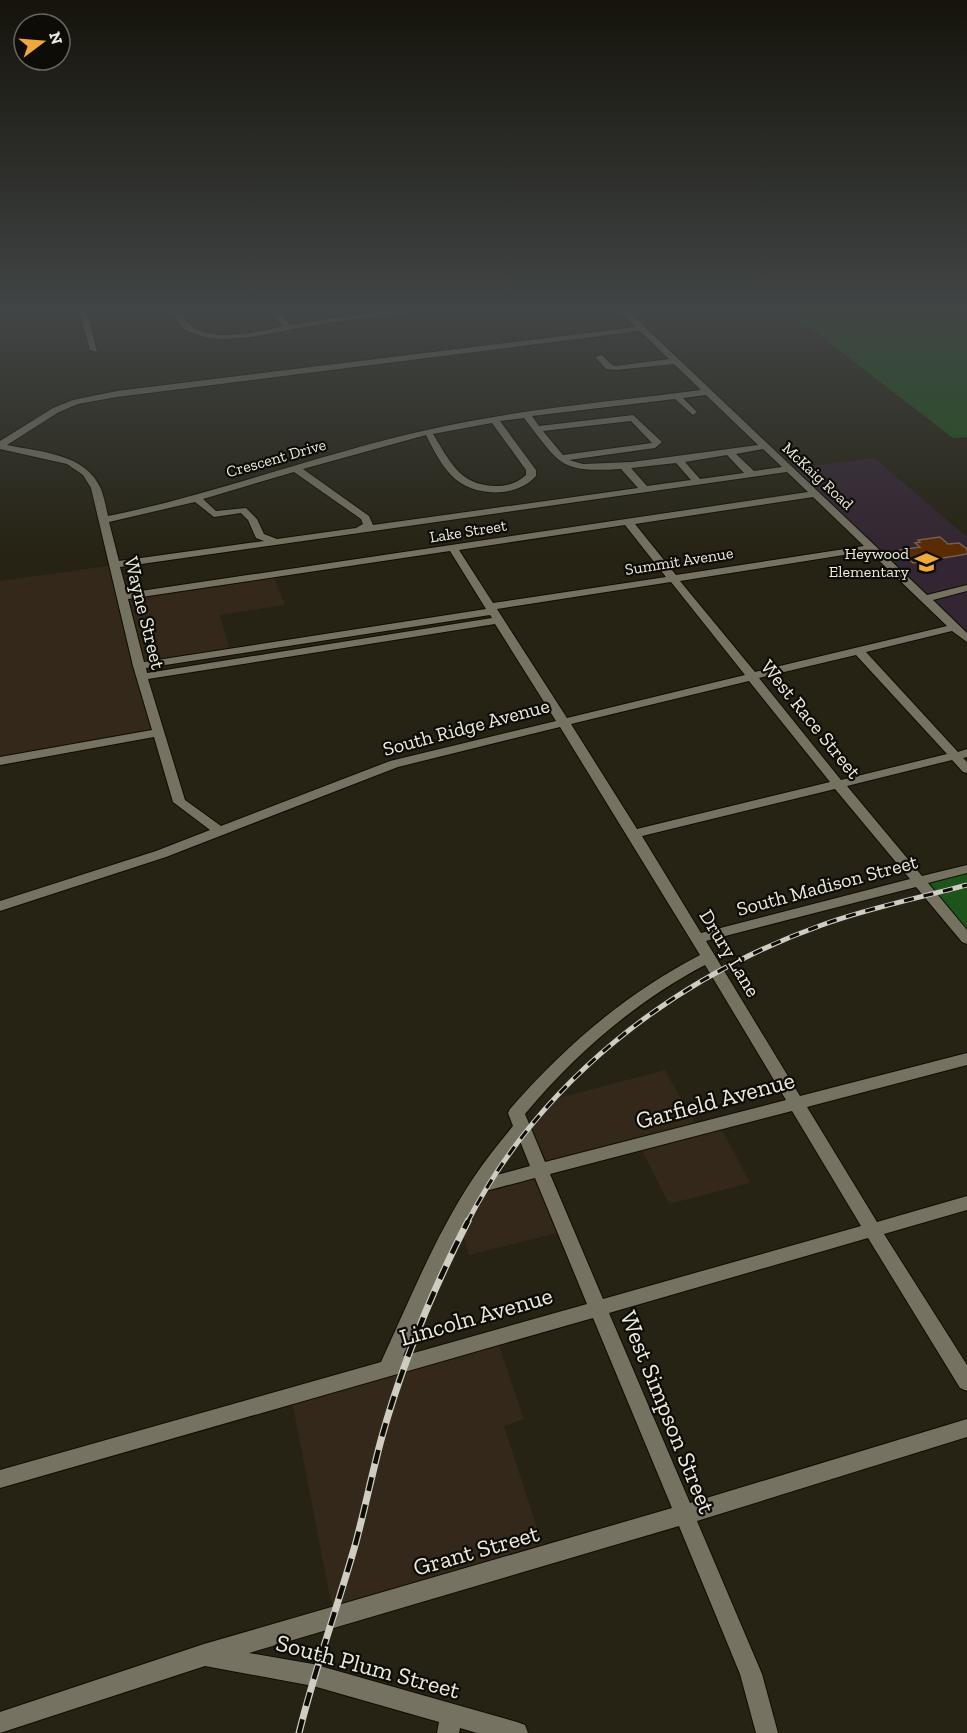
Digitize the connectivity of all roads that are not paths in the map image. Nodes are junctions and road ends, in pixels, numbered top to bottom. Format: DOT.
graph roads {
  1 [pos="142,391"];
  2 [pos="707,392"];
  3 [pos="677,396"];
  4 [pos="693,412"];
  5 [pos="527,416"];
  6 [pos="495,421"];
  7 [pos="537,429"];
  8 [pos="428,432"];
  9 [pos="0,446"];
  10 [pos="766,446"];
  11 [pos="729,452"];
  12 [pos="562,458"];
  13 [pos="677,458"];
  14 [pos="624,466"];
  15 [pos="790,469"];
  16 [pos="299,471"];
  17 [pos="751,474"];
  18 [pos="699,483"];
  19 [pos="510,489"];
  20 [pos="646,491"];
  21 [pos="817,494"];
  22 [pos="196,498"];
  23 [pos="519,508"];
  24 [pos="102,520"];
  25 [pos="627,521"];
  26 [pos="359,530"];
  27 [pos="278,542"];
  28 [pos="453,548"];
  29 [pos="872,548"];
  30 [pos="115,565"];
  31 [pos="673,579"];
  32 [pos="967,588"];
  33 [pos="122,597"];
  34 [pos="926,598"];
  35 [pos="493,613"];
  36 [pos="955,627"];
  37 [pos="967,639"];
  38 [pos="859,651"];
  39 [pos="140,671"];
  40 [pos="751,676"];
  41 [pos="561,723"];
  42 [pos="158,733"];
  43 [pos="961,754"];
  44 [pos="0,760"];
  45 [pos="967,769"];
  46 [pos="839,785"];
  47 [pos="221,832"];
  48 [pos="634,834"];
  49 [pos="967,869"];
  50 [pos="920,880"];
  51 [pos="0,906"];
  52 [pos="697,939"];
  53 [pos="967,939"];
  54 [pos="708,957"];
  55 [pos="967,1059"];
  56 [pos="796,1103"];
  57 [pos="519,1119"];
  58 [pos="540,1172"];
  59 [pos="476,1187"];
  60 [pos="967,1203"];
  61 [pos="872,1229"];
  62 [pos="598,1307"];
  63 [pos="388,1368"];
  64 [pos="967,1382"];
  65 [pos="967,1428"];
  66 [pos="0,1479"];
  67 [pos="683,1515"];
  68 [pos="204,1655"];
  69 [pos="0,1723"];
  70 [pos="450,1724"];
  71 [pos="517,1733"];
  72 [pos="767,1733"];
  1 -- 9 [label="street"];
  2 -- 3 [label="street, Crescent Drive"];
  2 -- 10 [label="street, McKaig Road"];
  3 -- 4 [label="street"];
  3 -- 5 [label="street, Crescent Drive"];
  5 -- 6 [label="street, Crescent Drive"];
  5 -- 7 [label="street"];
  6 -- 8 [label="street, Crescent Drive"];
  6 -- 19 [label="street"];
  7 -- 12 [label="street"];
  7 -- 12 [label="street"];
  8 -- 16 [label="street, Crescent Drive"];
  8 -- 19 [label="street"];
  9 -- 24 [label="street, Wayne Street"];
  10 -- 11 [label="street"];
  10 -- 15 [label="street, McKaig Road"];
  11 -- 13 [label="street"];
  11 -- 17 [label="street"];
  12 -- 14 [label="street"];
  13 -- 14 [label="street"];
  13 -- 18 [label="street"];
  14 -- 20 [label="street"];
  15 -- 17 [label="street"];
  15 -- 21 [label="street, McKaig Road"];
  16 -- 22 [label="street, Crescent Drive"];
  16 -- 26 [label="street"];
  17 -- 18 [label="street"];
  18 -- 20 [label="street"];
  19 -- 23 [label="street"];
  20 -- 23 [label="street"];
  21 -- 25 [label="street, Lake Street"];
  21 -- 29 [label="street, McKaig Road"];
  22 -- 24 [label="street, Crescent Drive"];
  22 -- 27 [label="street"];
  23 -- 26 [label="street"];
  24 -- 30 [label="street, Wayne Street"];
  25 -- 28 [label="street, Lake Street"];
  25 -- 31 [label="street, West Race Street"];
  26 -- 27 [label="street"];
  27 -- 30 [label="street"];
  28 -- 33 [label="street, Lake Street"];
  28 -- 35 [label="street, Drury Lane"];
  29 -- 31 [label="street, Summit Avenue"];
  29 -- 34 [label="street, McKaig Road"];
  30 -- 33 [label="street, Wayne Street"];
  31 -- 35 [label="street, Summit Avenue"];
  31 -- 40 [label="street, West Race Street"];
  32 -- 34 [label="street"];
  33 -- 39 [label="street, Wayne Street"];
  34 -- 36 [label="street, McKaig Road"];
  35 -- 39 [label="street, Summit Avenue"];
  35 -- 41 [label="street, Drury Lane"];
  36 -- 37 [label="street, McKaig Road"];
  36 -- 38 [label="street, South Ridge Avenue"];
  38 -- 40 [label="street, South Ridge Avenue"];
  38 -- 43 [label="street"];
  39 -- 42 [label="street, Wayne Street"];
  40 -- 41 [label="street, South Ridge Avenue"];
  40 -- 46 [label="street, West Race Street"];
  41 -- 47 [label="street, South Ridge Avenue"];
  41 -- 48 [label="street, Drury Lane"];
  42 -- 44 [label="street"];
  42 -- 47 [label="street, Wayne Street"];
  43 -- 45 [label="street"];
  43 -- 46 [label="street"];
  46 -- 48 [label="street"];
  46 -- 50 [label="street, West Race Street"];
  47 -- 51 [label="street, South Ridge Avenue"];
  48 -- 52 [label="street, Drury Lane"];
  49 -- 50 [label="street, South Madison Street"];
  50 -- 52 [label="street, South Madison Street"];
  50 -- 53 [label="street, West Race Street"];
  52 -- 54 [label="street, Drury Lane"];
  54 -- 56 [label="street, Drury Lane"];
  54 -- 57 [label="street"];
  55 -- 56 [label="street, Garfield Avenue"];
  56 -- 58 [label="street, Garfield Avenue"];
  56 -- 61 [label="street, Drury Lane"];
  57 -- 58 [label="street, West Simpson Street"];
  57 -- 59 [label="street"];
  58 -- 59 [label="street, Garfield Avenue"];
  58 -- 62 [label="street, West Simpson Street"];
  59 -- 63 [label="street"];
  60 -- 61 [label="street, Lincoln Avenue"];
  61 -- 62 [label="street, Lincoln Avenue"];
  61 -- 64 [label="street, Drury Lane"];
  62 -- 63 [label="street, Lincoln Avenue"];
  62 -- 67 [label="street, West Simpson Street"];
  63 -- 66 [label="street, Lincoln Avenue"];
  65 -- 67 [label="street, Grant Street"];
  67 -- 68 [label="street, Grant Street"];
  67 -- 72 [label="street, West Simpson Street"];
  68 -- 69 [label="street, Grant Street"];
  68 -- 70 [label="street, South Plum Street"];
  70 -- 71 [label="street, South Plum Street"];
}
